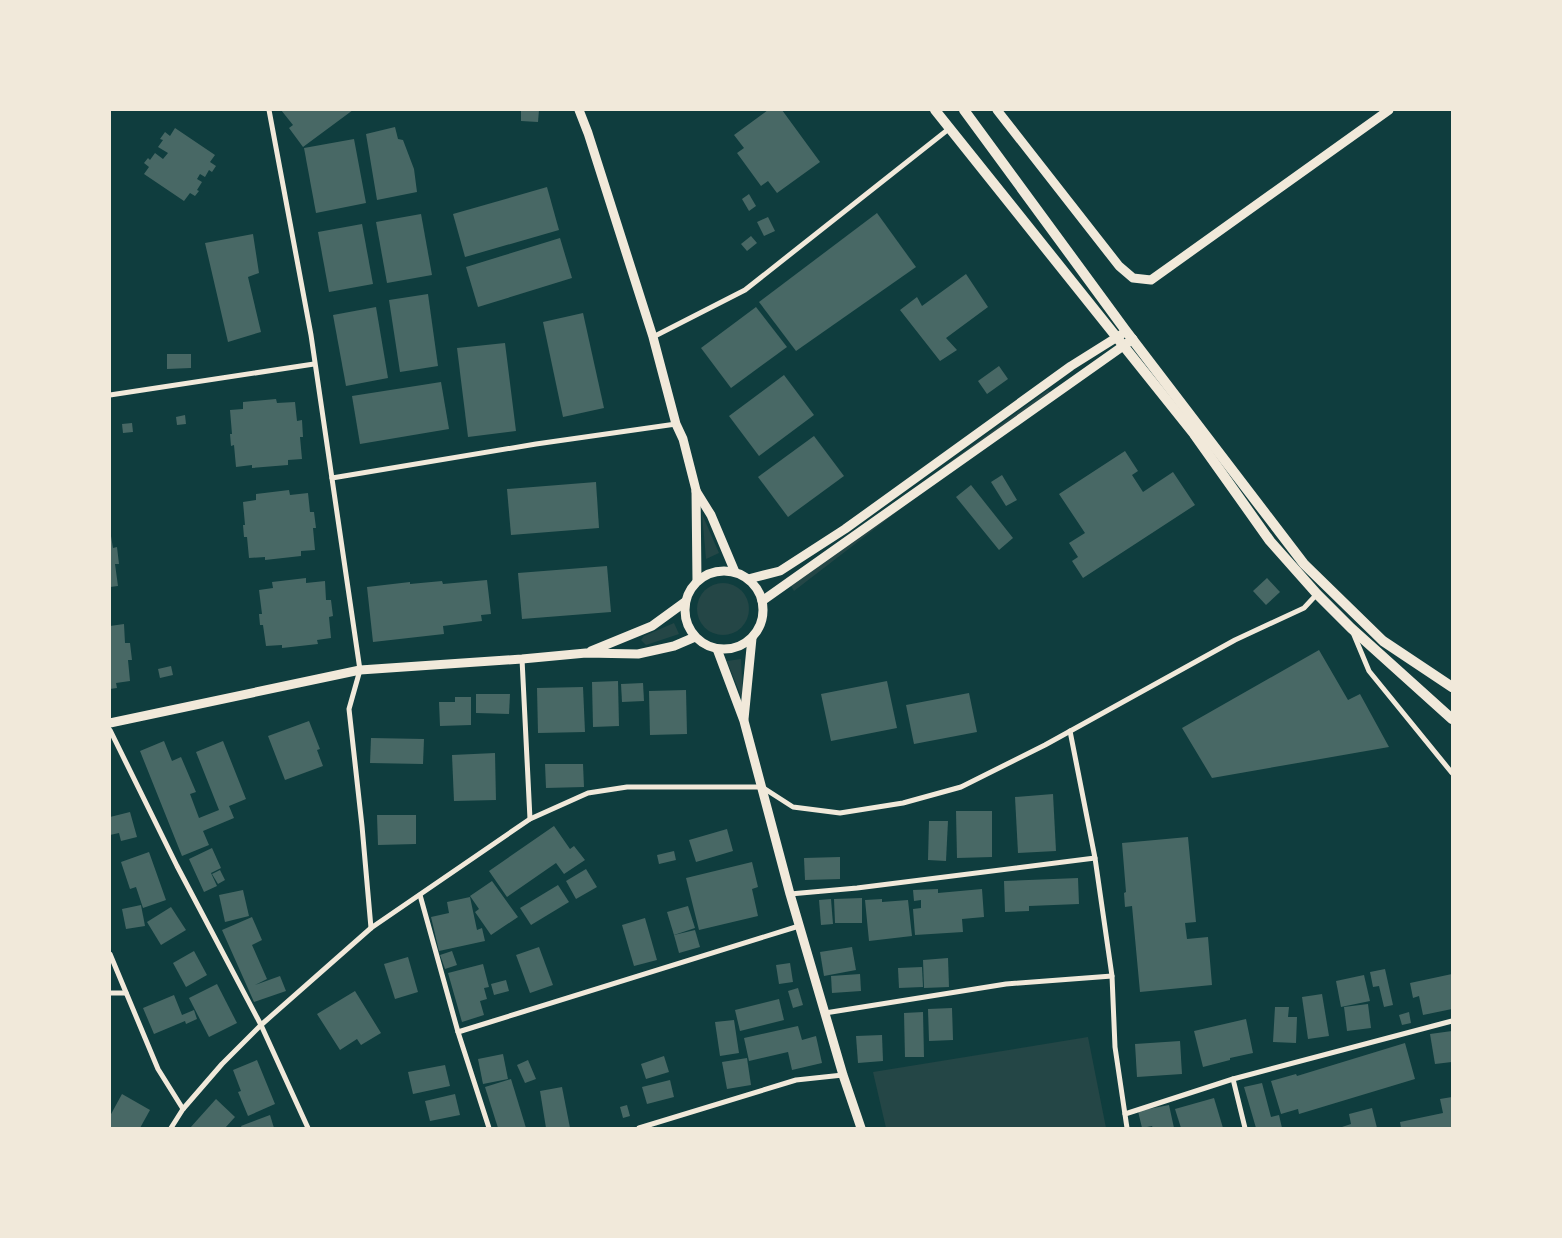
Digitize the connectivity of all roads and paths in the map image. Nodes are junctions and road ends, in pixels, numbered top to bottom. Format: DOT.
graph roads {
  1 [pos="269,110"];
  2 [pos="579,110"];
  3 [pos="936,110"];
  4 [pos="964,110"];
  5 [pos="997,110"];
  6 [pos="1389,110"];
  7 [pos="950,128"];
  8 [pos="653,337"];
  9 [pos="1116,337"];
  10 [pos="1128,338"];
  11 [pos="314,364"];
  12 [pos="110,395"];
  13 [pos="676,424"];
  14 [pos="332,478"];
  15 [pos="696,490"];
  16 [pos="735,572"];
  17 [pos="748,579"];
  18 [pos="697,581"];
  19 [pos="1317,594"];
  20 [pos="762,601"];
  21 [pos="685,602"];
  22 [pos="1351,628"];
  23 [pos="695,637"];
  24 [pos="752,638"];
  25 [pos="717,649"];
  26 [pos="586,653"];
  27 [pos="522,659"];
  28 [pos="360,670"];
  29 [pos="1452,687"];
  30 [pos="1452,719"];
  31 [pos="744,721"];
  32 [pos="110,723"];
  33 [pos="110,730"];
  34 [pos="1070,731"];
  35 [pos="1452,773"];
  36 [pos="762,787"];
  37 [pos="530,819"];
  38 [pos="1095,858"];
  39 [pos="790,894"];
  40 [pos="420,895"];
  41 [pos="799,926"];
  42 [pos="371,928"];
  43 [pos="110,954"];
  44 [pos="1112,976"];
  45 [pos="110,993"];
  46 [pos="126,993"];
  47 [pos="825,1013"];
  48 [pos="1452,1021"];
  49 [pos="261,1025"];
  50 [pos="458,1032"];
  51 [pos="843,1075"];
  52 [pos="1233,1079"];
  53 [pos="183,1109"];
  54 [pos="1125,1114"];
  55 [pos="171,1128"];
  56 [pos="308,1128"];
  57 [pos="489,1128"];
  58 [pos="639,1128"];
  59 [pos="860,1128"];
  60 [pos="1127,1128"];
  61 [pos="1244,1128"];
  1 -- 11 [label="street"];
  2 -- 8 [label="street"];
  3 -- 7 [label="main road"];
  4 -- 10 [label="main road"];
  5 -- 6 [label="street"];
  7 -- 8 [label="street"];
  7 -- 9 [label="main road"];
  8 -- 13 [label="street"];
  9 -- 10 [label="main road"];
  9 -- 17 [label="street"];
  10 -- 19 [label="main road"];
  10 -- 20 [label="street"];
  10 -- 29 [label="main road"];
  11 -- 12 [label="street"];
  11 -- 14 [label="street"];
  13 -- 14 [label="street"];
  13 -- 15 [label="street"];
  14 -- 28 [label="street"];
  15 -- 16 [label="street"];
  15 -- 18 [label="street"];
  16 -- 17 [label="street"];
  16 -- 18 [label="street"];
  17 -- 20 [label="street"];
  18 -- 21 [label="street"];
  19 -- 22 [label="main road"];
  19 -- 34 [label="street"];
  20 -- 24 [label="street"];
  21 -- 23 [label="street"];
  21 -- 26 [label="street"];
  22 -- 30 [label="main road"];
  22 -- 35 [label="street"];
  23 -- 25 [label="street"];
  23 -- 26 [label="street"];
  24 -- 25 [label="street"];
  24 -- 31 [label="street"];
  25 -- 31 [label="street"];
  26 -- 27 [label="street"];
  27 -- 28 [label="street"];
  27 -- 37 [label="street"];
  28 -- 32 [label="street"];
  28 -- 42 [label="street"];
  31 -- 36 [label="street"];
  33 -- 49 [label="street"];
  34 -- 36 [label="street"];
  34 -- 38 [label="street"];
  36 -- 37 [label="street"];
  36 -- 39 [label="street"];
  37 -- 40 [label="street"];
  38 -- 39 [label="street"];
  38 -- 44 [label="street"];
  39 -- 41 [label="street"];
  40 -- 42 [label="street"];
  40 -- 50 [label="street"];
  41 -- 47 [label="street"];
  41 -- 50 [label="street"];
  42 -- 49 [label="street"];
  43 -- 46 [label="street"];
  44 -- 47 [label="street"];
  44 -- 54 [label="street"];
  45 -- 46 [label="street"];
  46 -- 53 [label="street"];
  47 -- 51 [label="street"];
  48 -- 52 [label="street"];
  49 -- 53 [label="street"];
  49 -- 56 [label="street"];
  50 -- 57 [label="street"];
  51 -- 58 [label="street"];
  51 -- 59 [label="street"];
  52 -- 54 [label="street"];
  52 -- 61 [label="street"];
  53 -- 55 [label="street"];
  54 -- 60 [label="street"];
}
